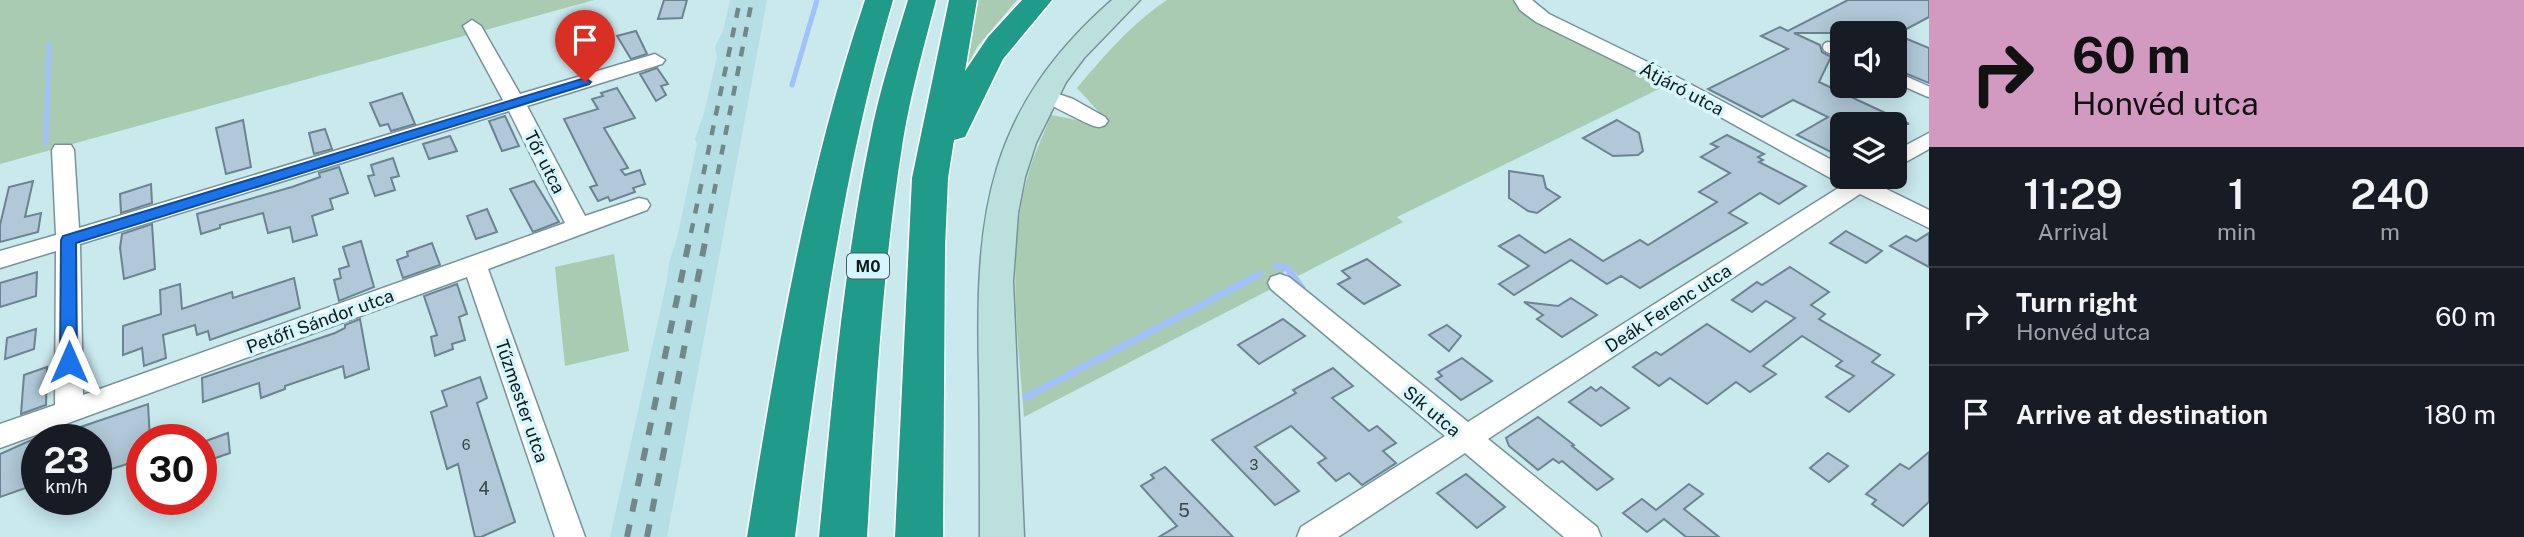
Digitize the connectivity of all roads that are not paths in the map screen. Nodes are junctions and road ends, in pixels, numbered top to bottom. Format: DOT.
graph roads {
  1 [pos="856,0"];
  2 [pos="879,0"];
  3 [pos="922,0"];
  4 [pos="964,0"];
  5 [pos="1038,0"];
  6 [pos="1127,0"];
  7 [pos="1522,2"];
  8 [pos="471,26"];
  9 [pos="655,60"];
  10 [pos="1907,82"];
  11 [pos="1929,92"];
  12 [pos="1044,95"];
  13 [pos="515,103"];
  14 [pos="1098,121"];
  15 [pos="1929,139"];
  16 [pos="64,150"];
  17 [pos="1907,153"];
  18 [pos="1830,165"];
  19 [pos="831,173"];
  20 [pos="1838,189"];
  21 [pos="1874,189"];
  22 [pos="639,205"];
  23 [pos="1929,220"];
  24 [pos="578,226"];
  25 [pos="68,240"];
  26 [pos="926,247"];
  27 [pos="0,260"];
  28 [pos="475,265"];
  29 [pos="1280,283"];
  30 [pos="69,411"];
  31 [pos="0,436"];
  32 [pos="1465,439"];
  33 [pos="570,537"];
  34 [pos="771,537"];
  35 [pos="843,537"];
  36 [pos="919,537"];
  37 [pos="1002,537"];
  38 [pos="1312,537"];
  39 [pos="1586,537"];
  1 -- 19 [label="highway"];
  2 -- 19 [label="highway"];
  3 -- 35 [label="highway, M0"];
  4 -- 26 [label="highway"];
  5 -- 26 [label="highway"];
  6 -- 12 [label="street"];
  7 -- 18 [label="street, Átjáró utca"];
  8 -- 13 [label="street, Tőr utca"];
  9 -- 13 [label="street"];
  10 -- 11 [label="lane"];
  12 -- 14 [label="street"];
  12 -- 37 [label="street"];
  13 -- 24 [label="street, Tőr utca"];
  13 -- 25 [label="street"];
  15 -- 17 [label="street"];
  16 -- 25 [label="street"];
  19 -- 34 [label="highway"];
  20 -- 32 [label="street, Deák Ferenc utca"];
  21 -- 23 [label="street, Átjáró utca"];
  22 -- 24 [label="street, Petőfi Sándor utca"];
  24 -- 28 [label="street, Petőfi Sándor utca"];
  25 -- 27 [label="street"];
  25 -- 30 [label="street"];
  26 -- 36 [label="highway"];
  28 -- 30 [label="street, Petőfi Sándor utca"];
  28 -- 33 [label="street, Tűzmester utca"];
  29 -- 32 [label="street, Sík utca"];
  30 -- 31 [label="street, Petőfi Sándor utca"];
  32 -- 38 [label="street, Deák Ferenc utca"];
  32 -- 39 [label="street, Sík utca"];
}
